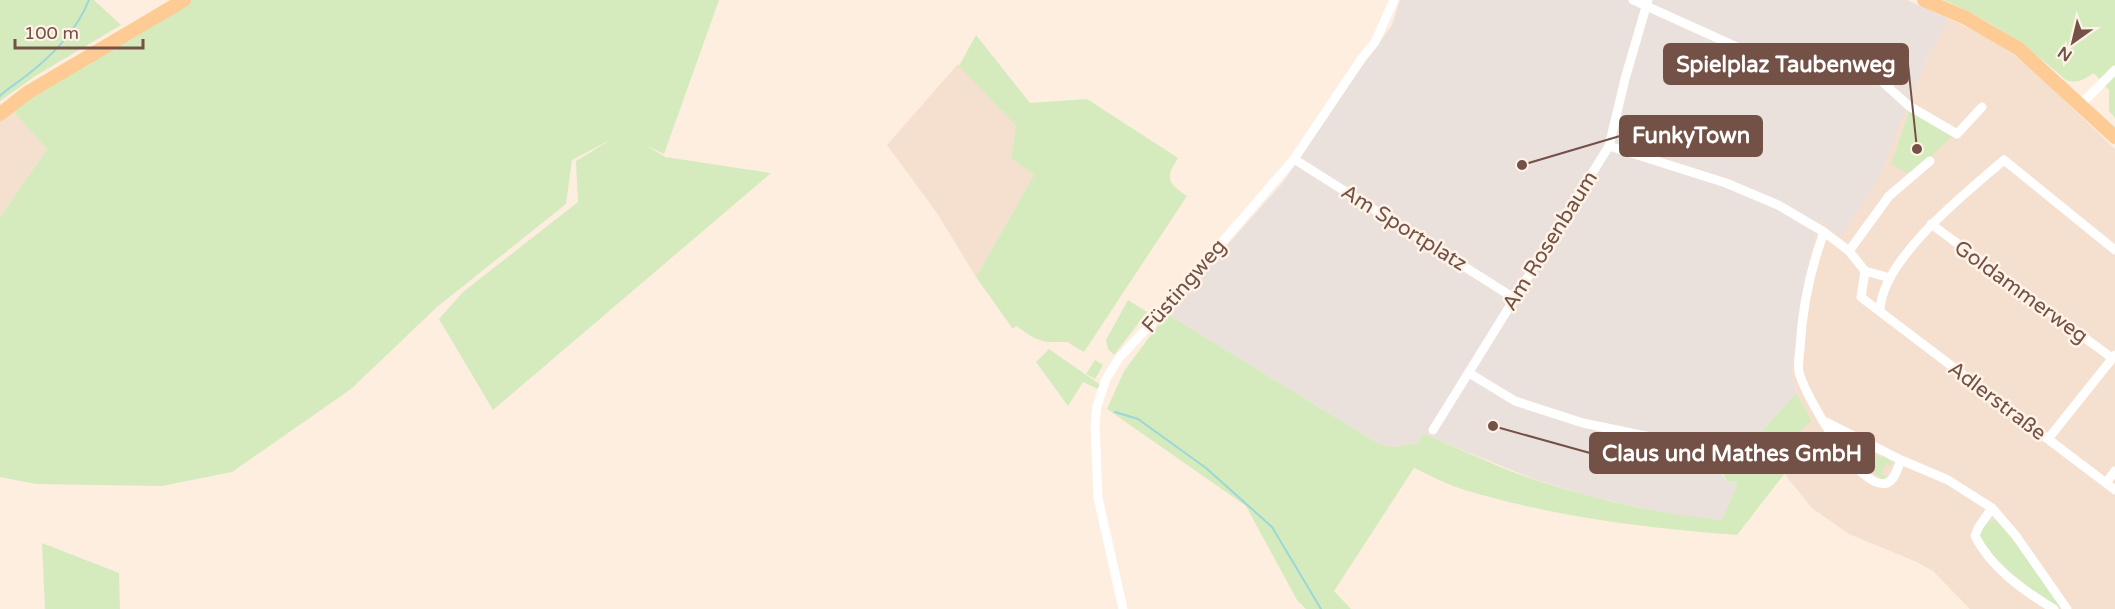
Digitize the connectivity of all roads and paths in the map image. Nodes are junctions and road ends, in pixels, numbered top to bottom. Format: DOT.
graph roads {
  1 [pos="184,0"];
  2 [pos="1394,0"];
  3 [pos="1633,0"];
  4 [pos="1924,0"];
  5 [pos="1647,3"];
  6 [pos="2115,70"];
  7 [pos="2081,104"];
  8 [pos="1982,107"];
  9 [pos="0,114"];
  10 [pos="2115,137"];
  11 [pos="1609,147"];
  12 [pos="1294,159"];
  13 [pos="1930,161"];
  14 [pos="1931,224"];
  15 [pos="1824,232"];
  16 [pos="2115,250"];
  17 [pos="1849,251"];
  18 [pos="1864,271"];
  19 [pos="1890,279"];
  20 [pos="1514,298"];
  21 [pos="1880,311"];
  22 [pos="2114,356"];
  23 [pos="1469,373"];
  24 [pos="1824,421"];
  25 [pos="1433,430"];
  26 [pos="2048,439"];
  27 [pos="1701,454"];
  28 [pos="1901,459"];
  29 [pos="2115,471"];
  30 [pos="2106,483"];
  31 [pos="2115,490"];
  32 [pos="1992,508"];
  33 [pos="1123,609"];
  34 [pos="2054,609"];
  35 [pos="2067,609"];
  1 -- 9 [label="main road"];
  2 -- 12 [label="street, Füstingweg"];
  3 -- 5 [label="street"];
  4 -- 7 [label="main road"];
  5 -- 8 [label="street"];
  5 -- 11 [label="street, Am Rosenbaum"];
  6 -- 7 [label="street"];
  7 -- 10 [label="main road"];
  11 -- 15 [label="street"];
  11 -- 20 [label="street, Am Rosenbaum"];
  12 -- 20 [label="street, Am Sportplatz"];
  12 -- 33 [label="street, Füstingweg"];
  13 -- 17 [label="street"];
  14 -- 16 [label="street"];
  14 -- 19 [label="street"];
  14 -- 22 [label="street, Goldammerweg"];
  15 -- 17 [label="street"];
  15 -- 24 [label="street"];
  17 -- 18 [label="street"];
  18 -- 19 [label="street"];
  18 -- 21 [label="street, Adlerstraße"];
  19 -- 21 [label="street"];
  20 -- 23 [label="street, Am Rosenbaum"];
  21 -- 26 [label="street, Adlerstraße"];
  22 -- 26 [label="street"];
  23 -- 25 [label="street, Am Rosenbaum"];
  23 -- 27 [label="street"];
  24 -- 28 [label="street"];
  24 -- 28 [label="street"];
  26 -- 30 [label="street, Adlerstraße"];
  28 -- 32 [label="street"];
  29 -- 30 [label="street"];
  30 -- 31 [label="street, Adlerstraße"];
  32 -- 34 [label="street"];
  32 -- 35 [label="street"];
}
